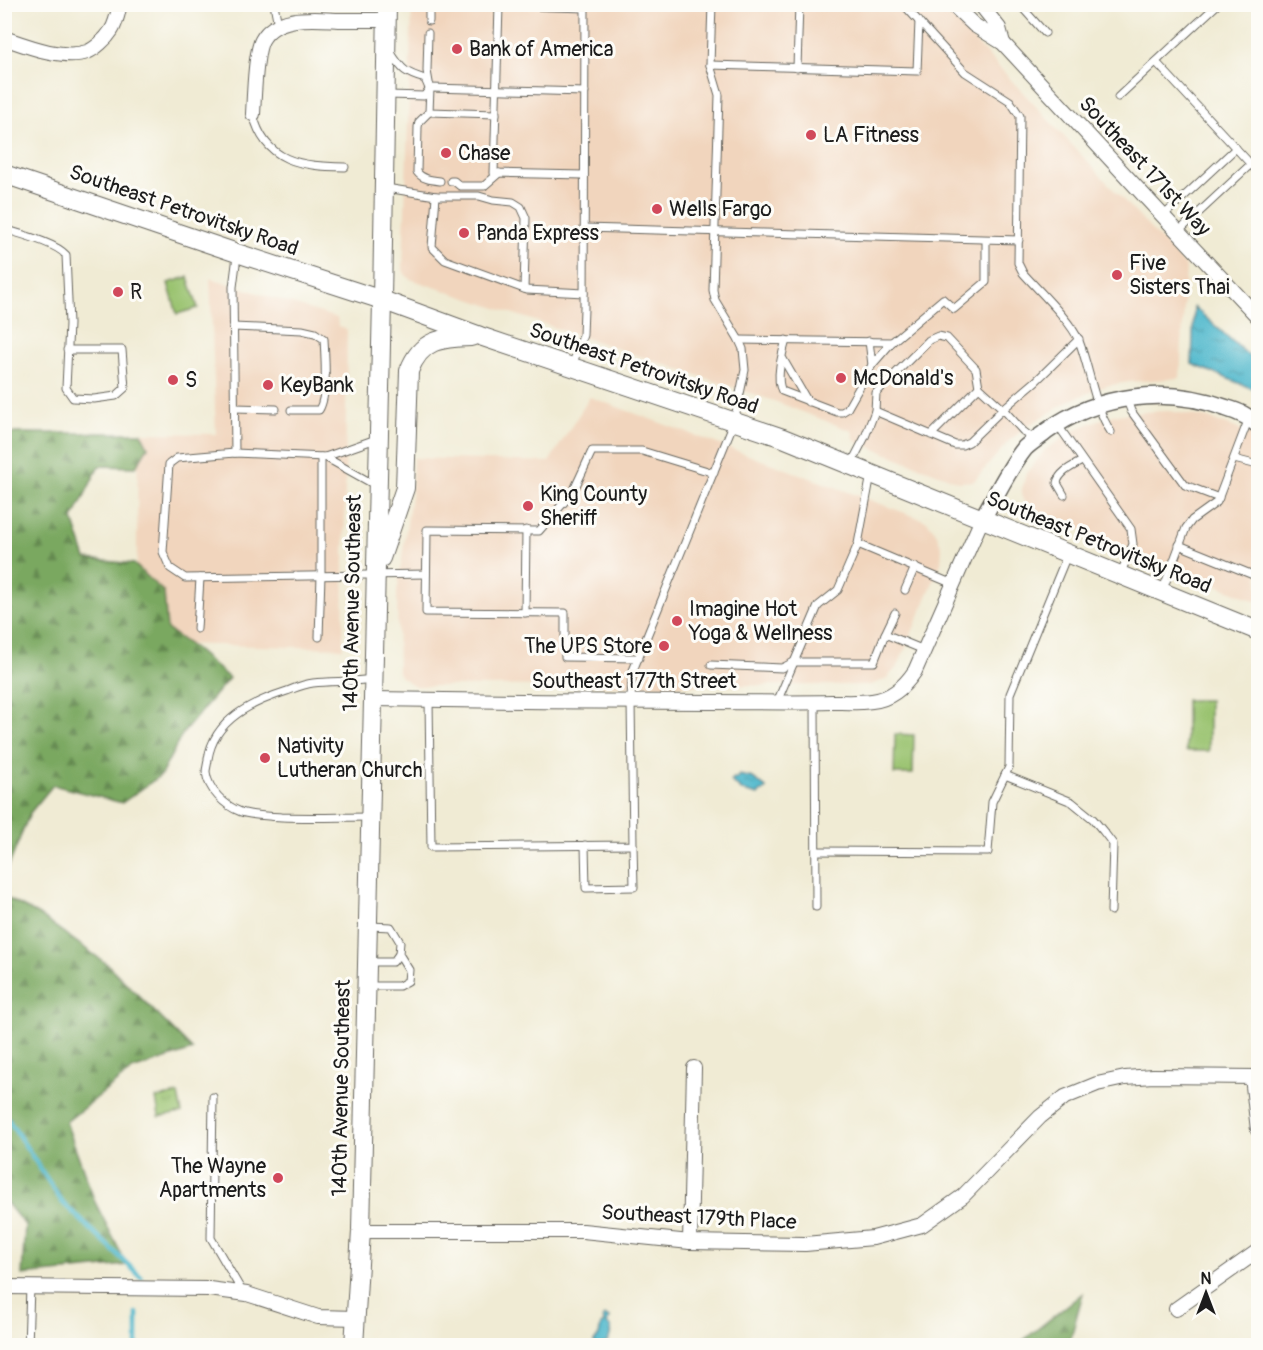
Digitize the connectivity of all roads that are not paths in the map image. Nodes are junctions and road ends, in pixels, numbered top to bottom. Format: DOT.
graph roads {
  1 [pos="120,4"];
  2 [pos="274,4"];
  3 [pos="429,4"];
  4 [pos="460,4"];
  5 [pos="712,4"];
  6 [pos="799,4"];
  7 [pos="903,4"];
  8 [pos="952,4"];
  9 [pos="1019,4"];
  10 [pos="1218,4"];
  11 [pos="499,6"];
  12 [pos="585,6"];
  13 [pos="985,6"];
  14 [pos="386,12"];
  15 [pos="429,21"];
  16 [pos="919,21"];
  17 [pos="278,25"];
  18 [pos="428,33"];
  19 [pos="1045,33"];
  20 [pos="4,38"];
  21 [pos="1003,43"];
  22 [pos="386,44"];
  23 [pos="1156,62"];
  24 [pos="710,65"];
  25 [pos="797,68"];
  26 [pos="430,88"];
  27 [pos="497,90"];
  28 [pos="585,92"];
  29 [pos="384,95"];
  30 [pos="1118,97"];
  31 [pos="429,112"];
  32 [pos="253,114"];
  33 [pos="496,114"];
  34 [pos="1236,148"];
  35 [pos="1251,164"];
  36 [pos="345,167"];
  37 [pos="1258,172"];
  38 [pos="499,173"];
  39 [pos="4,174"];
  40 [pos="584,175"];
  41 [pos="440,180"];
  42 [pos="451,181"];
  43 [pos="383,187"];
  44 [pos="436,196"];
  45 [pos="1162,216"];
  46 [pos="584,228"];
  47 [pos="4,229"];
  48 [pos="715,232"];
  49 [pos="1178,232"];
  50 [pos="986,240"];
  51 [pos="1019,240"];
  52 [pos="237,253"];
  53 [pos="524,289"];
  54 [pos="584,293"];
  55 [pos="382,300"];
  56 [pos="1258,317"];
  57 [pos="234,327"];
  58 [pos="480,336"];
  59 [pos="1079,339"];
  60 [pos="740,340"];
  61 [pos="786,340"];
  62 [pos="869,341"];
  63 [pos="892,342"];
  64 [pos="67,350"];
  65 [pos="783,359"];
  66 [pos="872,365"];
  67 [pos="572,366"];
  68 [pos="980,387"];
  69 [pos="1126,398"];
  70 [pos="808,402"];
  71 [pos="1099,404"];
  72 [pos="235,408"];
  73 [pos="276,409"];
  74 [pos="1003,409"];
  75 [pos="291,410"];
  76 [pos="875,411"];
  77 [pos="1256,419"];
  78 [pos="734,422"];
  79 [pos="1057,424"];
  80 [pos="1111,432"];
  81 [pos="931,435"];
  82 [pos="379,438"];
  83 [pos="1035,440"];
  84 [pos="236,453"];
  85 [pos="323,457"];
  86 [pos="1234,459"];
  87 [pos="1082,461"];
  88 [pos="850,465"];
  89 [pos="1258,465"];
  90 [pos="714,472"];
  91 [pos="871,474"];
  92 [pos="378,486"];
  93 [pos="1064,495"];
  94 [pos="1219,498"];
  95 [pos="982,519"];
  96 [pos="526,530"];
  97 [pos="858,544"];
  98 [pos="1179,545"];
  99 [pos="1068,553"];
  100 [pos="915,567"];
  101 [pos="375,574"];
  102 [pos="426,574"];
  103 [pos="321,575"];
  104 [pos="1120,575"];
  105 [pos="1258,577"];
  106 [pos="200,578"];
  107 [pos="953,584"];
  108 [pos="905,590"];
  109 [pos="1162,592"];
  110 [pos="525,613"];
  111 [pos="895,613"];
  112 [pos="197,629"];
  113 [pos="1258,632"];
  114 [pos="885,634"];
  115 [pos="319,637"];
  116 [pos="924,650"];
  117 [pos="639,658"];
  118 [pos="794,662"];
  119 [pos="711,665"];
  120 [pos="373,679"];
  121 [pos="372,699"];
  122 [pos="429,700"];
  123 [pos="632,702"];
  124 [pos="777,702"];
  125 [pos="815,702"];
  126 [pos="1005,776"];
  127 [pos="370,817"];
  128 [pos="585,845"];
  129 [pos="633,845"];
  130 [pos="816,851"];
  131 [pos="816,907"];
  132 [pos="1111,911"];
  133 [pos="367,925"];
  134 [pos="399,954"];
  135 [pos="366,963"];
  136 [pos="366,986"];
  137 [pos="694,1068"];
  138 [pos="1256,1077"];
  139 [pos="213,1097"];
  140 [pos="1258,1130"];
  141 [pos="361,1231"];
  142 [pos="690,1242"];
  143 [pos="1258,1251"];
  144 [pos="4,1287"];
  145 [pos="30,1287"];
  146 [pos="243,1293"];
  147 [pos="1176,1309"];
  148 [pos="356,1318"];
  149 [pos="28,1346"];
  150 [pos="354,1346"];
  1 -- 20 [label="street"];
  2 -- 17 [label="lane"];
  3 -- 15 [label="lane"];
  4 -- 11 [label="lane"];
  5 -- 24 [label="lane"];
  6 -- 25 [label="lane"];
  7 -- 16 [label="lane"];
  8 -- 21 [label="street, Southeast 171st Way"];
  9 -- 19 [label="lane"];
  10 -- 23 [label="lane"];
  11 -- 12 [label="lane"];
  11 -- 27 [label="lane"];
  12 -- 28 [label="lane"];
  13 -- 21 [label="street, Southeast 171st Way"];
  14 -- 17 [label="street"];
  14 -- 22 [label="main road, 140th Avenue Southeast"];
  16 -- 25 [label="lane"];
  16 -- 51 [label="lane"];
  17 -- 32 [label="street"];
  18 -- 26 [label="lane"];
  21 -- 45 [label="street, Southeast 171st Way"];
  22 -- 26 [label="lane"];
  22 -- 29 [label="main road, 140th Avenue Southeast"];
  23 -- 30 [label="lane"];
  23 -- 34 [label="lane"];
  24 -- 25 [label="lane"];
  24 -- 48 [label="lane"];
  26 -- 27 [label="lane"];
  26 -- 29 [label="lane"];
  26 -- 31 [label="lane"];
  27 -- 28 [label="lane"];
  27 -- 33 [label="lane"];
  28 -- 40 [label="lane"];
  29 -- 43 [label="main road, 140th Avenue Southeast"];
  31 -- 33 [label="lane"];
  31 -- 41 [label="lane"];
  32 -- 36 [label="lane"];
  33 -- 38 [label="lane"];
  34 -- 35 [label="lane"];
  34 -- 45 [label="lane"];
  35 -- 37 [label="lane"];
  35 -- 49 [label="lane"];
  38 -- 40 [label="lane"];
  38 -- 42 [label="lane"];
  39 -- 52 [label="main road, Southeast Petrovitsky Road"];
  40 -- 46 [label="lane"];
  43 -- 44 [label="lane"];
  43 -- 55 [label="main road, 140th Avenue Southeast"];
  44 -- 53 [label="lane"];
  44 -- 53 [label="lane"];
  45 -- 49 [label="street, Southeast 171st Way"];
  46 -- 48 [label="lane"];
  46 -- 54 [label="lane"];
  47 -- 64 [label="lane"];
  48 -- 50 [label="lane"];
  48 -- 60 [label="lane"];
  49 -- 56 [label="street, Southeast 171st Way"];
  50 -- 51 [label="lane"];
  50 -- 63 [label="lane"];
  51 -- 59 [label="lane"];
  52 -- 55 [label="main road, Southeast Petrovitsky Road"];
  52 -- 57 [label="lane"];
  53 -- 54 [label="lane"];
  54 -- 67 [label="lane"];
  55 -- 58 [label="main road, Southeast Petrovitsky Road"];
  55 -- 82 [label="main road, 140th Avenue Southeast"];
  57 -- 72 [label="lane"];
  57 -- 75 [label="lane"];
  58 -- 67 [label="main road, Southeast Petrovitsky Road"];
  58 -- 101 [label="main road"];
  59 -- 71 [label="lane"];
  59 -- 74 [label="lane"];
  60 -- 61 [label="lane"];
  60 -- 78 [label="lane"];
  61 -- 62 [label="lane"];
  61 -- 65 [label="lane"];
  62 -- 63 [label="lane"];
  62 -- 66 [label="lane"];
  63 -- 66 [label="lane"];
  64 -- 64 [label="lane"];
  65 -- 70 [label="lane"];
  65 -- 70 [label="lane"];
  66 -- 70 [label="lane"];
  67 -- 78 [label="main road, Southeast Petrovitsky Road"];
  68 -- 74 [label="lane"];
  68 -- 76 [label="lane"];
  68 -- 81 [label="lane"];
  69 -- 71 [label="street"];
  69 -- 77 [label="street"];
  69 -- 94 [label="lane"];
  71 -- 79 [label="street"];
  71 -- 80 [label="lane"];
  72 -- 73 [label="lane"];
  72 -- 84 [label="lane"];
  74 -- 81 [label="lane"];
  74 -- 83 [label="lane"];
  76 -- 81 [label="lane"];
  76 -- 88 [label="lane"];
  77 -- 86 [label="lane"];
  78 -- 88 [label="main road, Southeast Petrovitsky Road"];
  78 -- 90 [label="lane"];
  79 -- 83 [label="street"];
  79 -- 87 [label="lane"];
  82 -- 85 [label="lane"];
  82 -- 92 [label="main road, 140th Avenue Southeast"];
  83 -- 95 [label="street"];
  84 -- 85 [label="lane"];
  84 -- 106 [label="lane"];
  85 -- 92 [label="lane"];
  85 -- 103 [label="lane"];
  86 -- 89 [label="lane"];
  86 -- 94 [label="lane"];
  87 -- 93 [label="lane"];
  87 -- 104 [label="lane"];
  88 -- 91 [label="main road, Southeast Petrovitsky Road"];
  90 -- 96 [label="lane"];
  90 -- 117 [label="lane"];
  91 -- 95 [label="main road, Southeast Petrovitsky Road"];
  91 -- 97 [label="lane"];
  92 -- 101 [label="main road, 140th Avenue Southeast"];
  94 -- 98 [label="lane"];
  95 -- 99 [label="main road, Southeast Petrovitsky Road"];
  95 -- 107 [label="street"];
  96 -- 102 [label="lane"];
  96 -- 110 [label="lane"];
  97 -- 100 [label="lane"];
  97 -- 118 [label="lane"];
  98 -- 105 [label="lane"];
  98 -- 109 [label="lane"];
  99 -- 104 [label="main road, Southeast Petrovitsky Road"];
  99 -- 126 [label="lane"];
  100 -- 107 [label="lane"];
  100 -- 108 [label="lane"];
  101 -- 102 [label="lane"];
  101 -- 103 [label="lane"];
  101 -- 120 [label="main road, 140th Avenue Southeast"];
  102 -- 110 [label="lane"];
  103 -- 106 [label="lane"];
  103 -- 115 [label="lane"];
  104 -- 109 [label="main road, Southeast Petrovitsky Road"];
  106 -- 112 [label="lane"];
  107 -- 116 [label="street"];
  109 -- 113 [label="main road, Southeast Petrovitsky Road"];
  110 -- 117 [label="lane"];
  111 -- 114 [label="lane"];
  114 -- 116 [label="lane"];
  114 -- 118 [label="lane"];
  116 -- 125 [label="street, Southeast 177th Street"];
  117 -- 123 [label="lane"];
  118 -- 119 [label="lane"];
  118 -- 124 [label="lane"];
  120 -- 121 [label="main road, 140th Avenue Southeast"];
  120 -- 127 [label="lane"];
  121 -- 122 [label="street, Southeast 177th Street"];
  121 -- 127 [label="main road, 140th Avenue Southeast"];
  122 -- 123 [label="street, Southeast 177th Street"];
  122 -- 128 [label="lane"];
  123 -- 124 [label="street, Southeast 177th Street"];
  123 -- 129 [label="lane"];
  124 -- 125 [label="street, Southeast 177th Street"];
  125 -- 130 [label="lane"];
  126 -- 130 [label="lane"];
  126 -- 132 [label="lane"];
  127 -- 133 [label="main road, 140th Avenue Southeast"];
  128 -- 129 [label="lane"];
  128 -- 129 [label="lane"];
  130 -- 131 [label="lane"];
  133 -- 134 [label="lane"];
  133 -- 135 [label="main road, 140th Avenue Southeast"];
  134 -- 135 [label="lane"];
  134 -- 136 [label="lane"];
  135 -- 136 [label="main road, 140th Avenue Southeast"];
  136 -- 141 [label="main road, 140th Avenue Southeast"];
  137 -- 142 [label="street"];
  138 -- 140 [label="street"];
  138 -- 142 [label="street, Southeast 179th Place"];
  139 -- 146 [label="lane"];
  141 -- 142 [label="street, Southeast 179th Place"];
  141 -- 148 [label="main road, 140th Avenue Southeast"];
  143 -- 147 [label="street"];
  144 -- 145 [label="street"];
  145 -- 146 [label="street"];
  145 -- 149 [label="lane"];
  146 -- 148 [label="street"];
  148 -- 150 [label="main road, 140th Avenue Southeast"];
}
